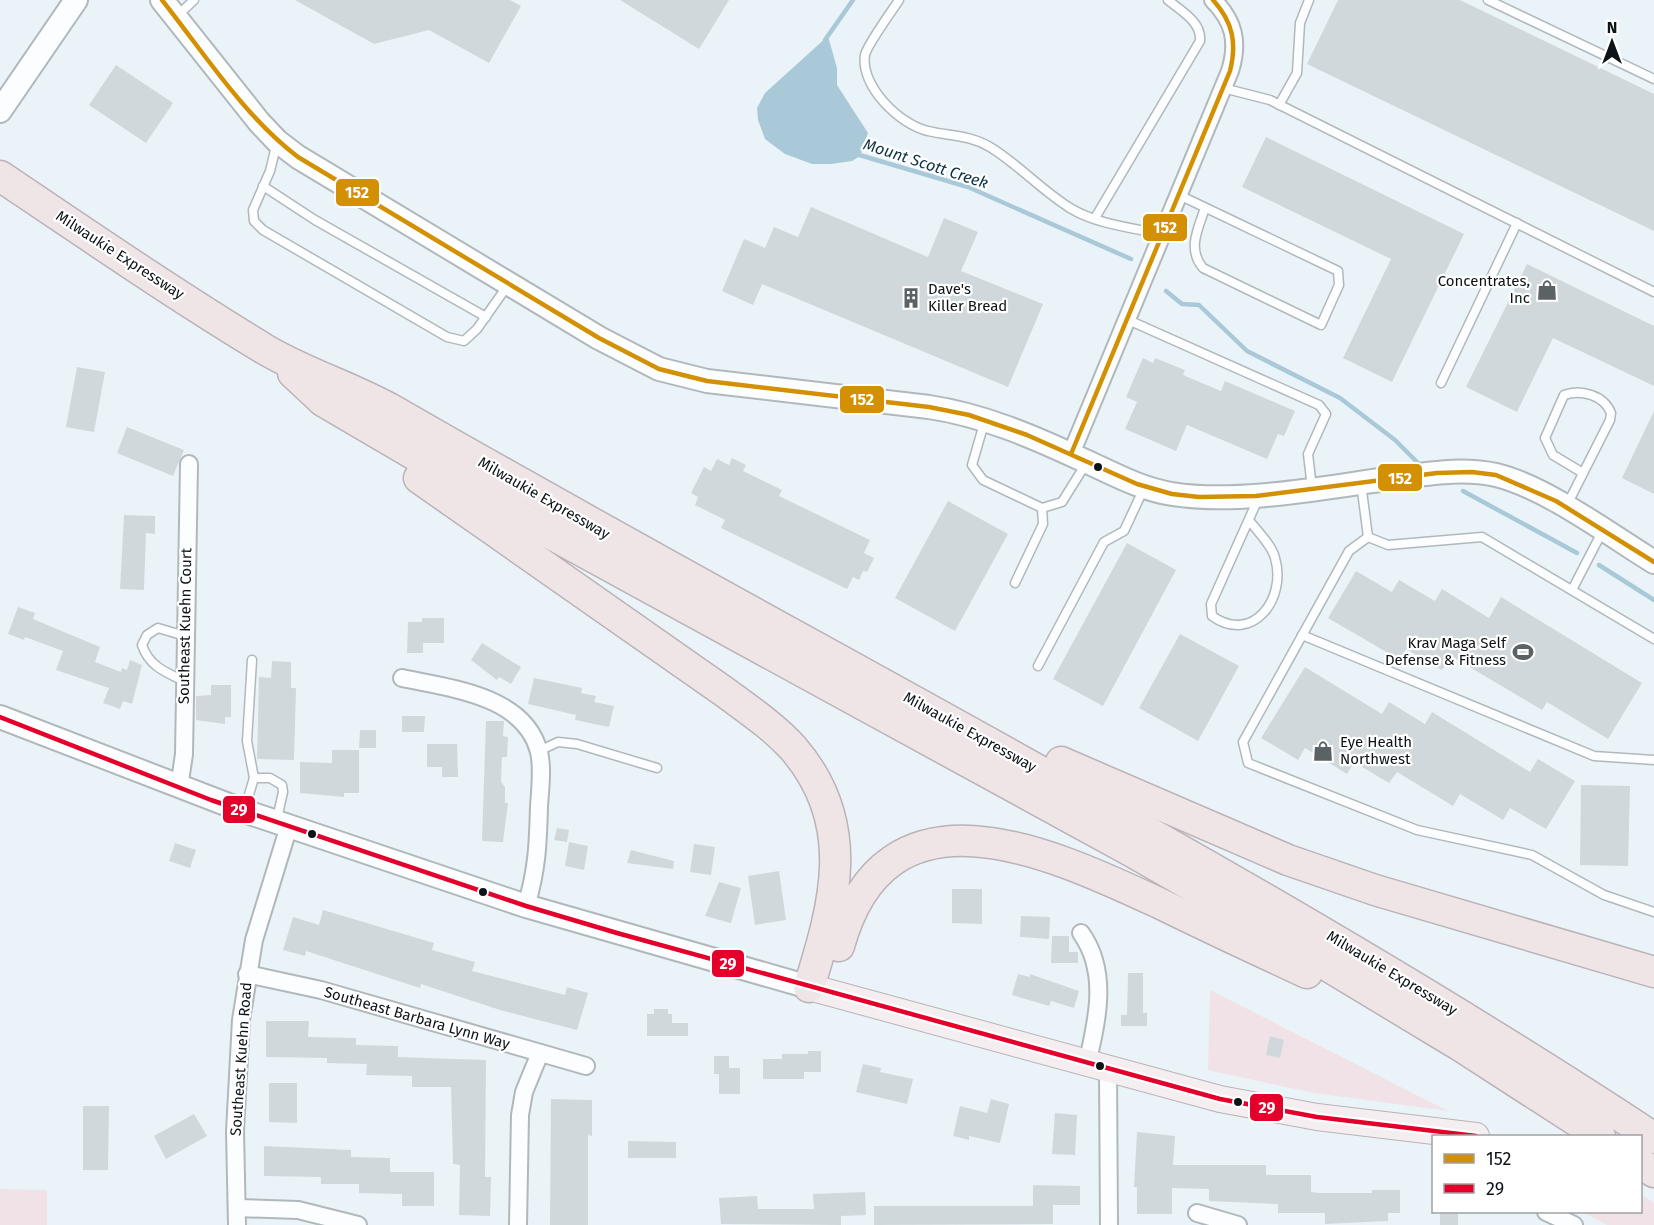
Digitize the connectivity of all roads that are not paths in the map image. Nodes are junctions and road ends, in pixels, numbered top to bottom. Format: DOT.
graph roads {
  1 [pos="76,0"];
  2 [pos="194,0"];
  3 [pos="899,0"];
  4 [pos="1168,0"];
  5 [pos="1213,0"];
  6 [pos="1309,0"];
  7 [pos="1488,0"];
  8 [pos="170,8"];
  9 [pos="1654,79"];
  10 [pos="1223,88"];
  11 [pos="1279,105"];
  12 [pos="0,111"];
  13 [pos="277,141"];
  14 [pos="0,176"];
  15 [pos="263,186"];
  16 [pos="1179,195"];
  17 [pos="1205,208"];
  18 [pos="1095,218"];
  19 [pos="1517,223"];
  20 [pos="1162,234"];
  21 [pos="509,284"];
  22 [pos="1654,291"];
  23 [pos="486,317"];
  24 [pos="1125,319"];
  25 [pos="270,353"];
  26 [pos="1441,383"];
  27 [pos="323,401"];
  28 [pos="985,420"];
  29 [pos="1079,458"];
  30 [pos="189,464"];
  31 [pos="1583,473"];
  32 [pos="1361,482"];
  33 [pos="1144,487"];
  34 [pos="1312,488"];
  35 [pos="1261,493"];
  36 [pos="1042,508"];
  37 [pos="1566,508"];
  38 [pos="1249,520"];
  39 [pos="1603,531"];
  40 [pos="1368,537"];
  41 [pos="1654,562"];
  42 [pos="1015,583"];
  43 [pos="1572,590"];
  44 [pos="1302,635"];
  45 [pos="185,636"];
  46 [pos="1654,639"];
  47 [pos="252,660"];
  48 [pos="1038,666"];
  49 [pos="402,678"];
  50 [pos="184,681"];
  51 [pos="890,688"];
  52 [pos="0,717"];
  53 [pos="539,751"];
  54 [pos="1654,760"];
  55 [pos="657,768"];
  56 [pos="254,778"];
  57 [pos="179,788"];
  58 [pos="244,812"];
  59 [pos="282,824"];
  60 [pos="526,906"];
  61 [pos="1654,912"];
  62 [pos="1081,933"];
  63 [pos="1654,972"];
  64 [pos="247,974"];
  65 [pos="817,990"];
  66 [pos="1459,1045"];
  67 [pos="540,1053"];
  68 [pos="586,1066"];
  69 [pos="1098,1067"];
  70 [pos="1458,1135"];
  71 [pos="1597,1135"];
  72 [pos="1654,1139"];
  73 [pos="1197,1213"];
  74 [pos="1548,1213"];
  75 [pos="237,1217"];
  76 [pos="358,1225"];
  77 [pos="518,1225"];
  78 [pos="1109,1225"];
  79 [pos="1238,1225"];
  80 [pos="1574,1225"];
  1 -- 12 [label="street"];
  2 -- 8 [label="lane"];
  3 -- 18 [label="lane"];
  4 -- 18 [label="lane"];
  5 -- 10 [label="street"];
  6 -- 11 [label="lane"];
  7 -- 9 [label="lane"];
  8 -- 13 [label="street"];
  10 -- 11 [label="lane"];
  10 -- 16 [label="street"];
  11 -- 19 [label="lane"];
  13 -- 15 [label="lane"];
  13 -- 21 [label="street"];
  14 -- 25 [label="highway, Milwaukie Expressway"];
  15 -- 23 [label="lane"];
  15 -- 23 [label="lane"];
  16 -- 17 [label="lane"];
  16 -- 20 [label="street"];
  17 -- 17 [label="lane"];
  18 -- 20 [label="lane"];
  19 -- 22 [label="lane"];
  19 -- 26 [label="lane"];
  20 -- 24 [label="street"];
  21 -- 23 [label="lane"];
  21 -- 28 [label="street"];
  24 -- 29 [label="street"];
  24 -- 34 [label="lane"];
  25 -- 27 [label="highway, Milwaukie Expressway"];
  25 -- 51 [label="highway, Milwaukie Expressway"];
  27 -- 65 [label="highway"];
  27 -- 66 [label="highway, Milwaukie Expressway"];
  28 -- 29 [label="street"];
  28 -- 36 [label="lane"];
  29 -- 33 [label="street"];
  29 -- 36 [label="lane"];
  30 -- 45 [label="street, Southeast Kuehn Court"];
  31 -- 31 [label="lane"];
  31 -- 37 [label="lane"];
  32 -- 34 [label="street"];
  32 -- 37 [label="street"];
  32 -- 40 [label="lane"];
  33 -- 35 [label="street"];
  33 -- 48 [label="lane"];
  34 -- 35 [label="street"];
  35 -- 38 [label="lane"];
  36 -- 42 [label="lane"];
  37 -- 39 [label="street"];
  38 -- 38 [label="lane"];
  39 -- 41 [label="street"];
  39 -- 43 [label="lane"];
  40 -- 43 [label="lane"];
  40 -- 44 [label="lane"];
  43 -- 46 [label="lane"];
  44 -- 54 [label="lane"];
  44 -- 61 [label="lane"];
  45 -- 50 [label="street, Southeast Kuehn Court"];
  45 -- 50 [label="lane"];
  47 -- 56 [label="lane"];
  49 -- 53 [label="street"];
  50 -- 57 [label="street, Southeast Kuehn Court"];
  51 -- 63 [label="highway"];
  51 -- 72 [label="highway, Milwaukie Expressway"];
  52 -- 57 [label="street"];
  53 -- 55 [label="lane"];
  53 -- 60 [label="street"];
  56 -- 58 [label="lane"];
  56 -- 59 [label="lane"];
  57 -- 58 [label="street"];
  58 -- 59 [label="street"];
  59 -- 60 [label="street"];
  59 -- 64 [label="street, Southeast Kuehn Road"];
  60 -- 65 [label="street"];
  62 -- 69 [label="street"];
  64 -- 67 [label="street, Southeast Barbara Lynn Way"];
  64 -- 75 [label="street, Southeast Kuehn Road"];
  65 -- 66 [label="highway"];
  65 -- 69 [label="main road"];
  66 -- 71 [label="highway, Milwaukie Expressway"];
  67 -- 68 [label="street, Southeast Barbara Lynn Way"];
  67 -- 77 [label="street"];
  69 -- 70 [label="main road"];
  69 -- 78 [label="street"];
  73 -- 79 [label="street"];
  74 -- 80 [label="street"];
  75 -- 76 [label="street"];
}
